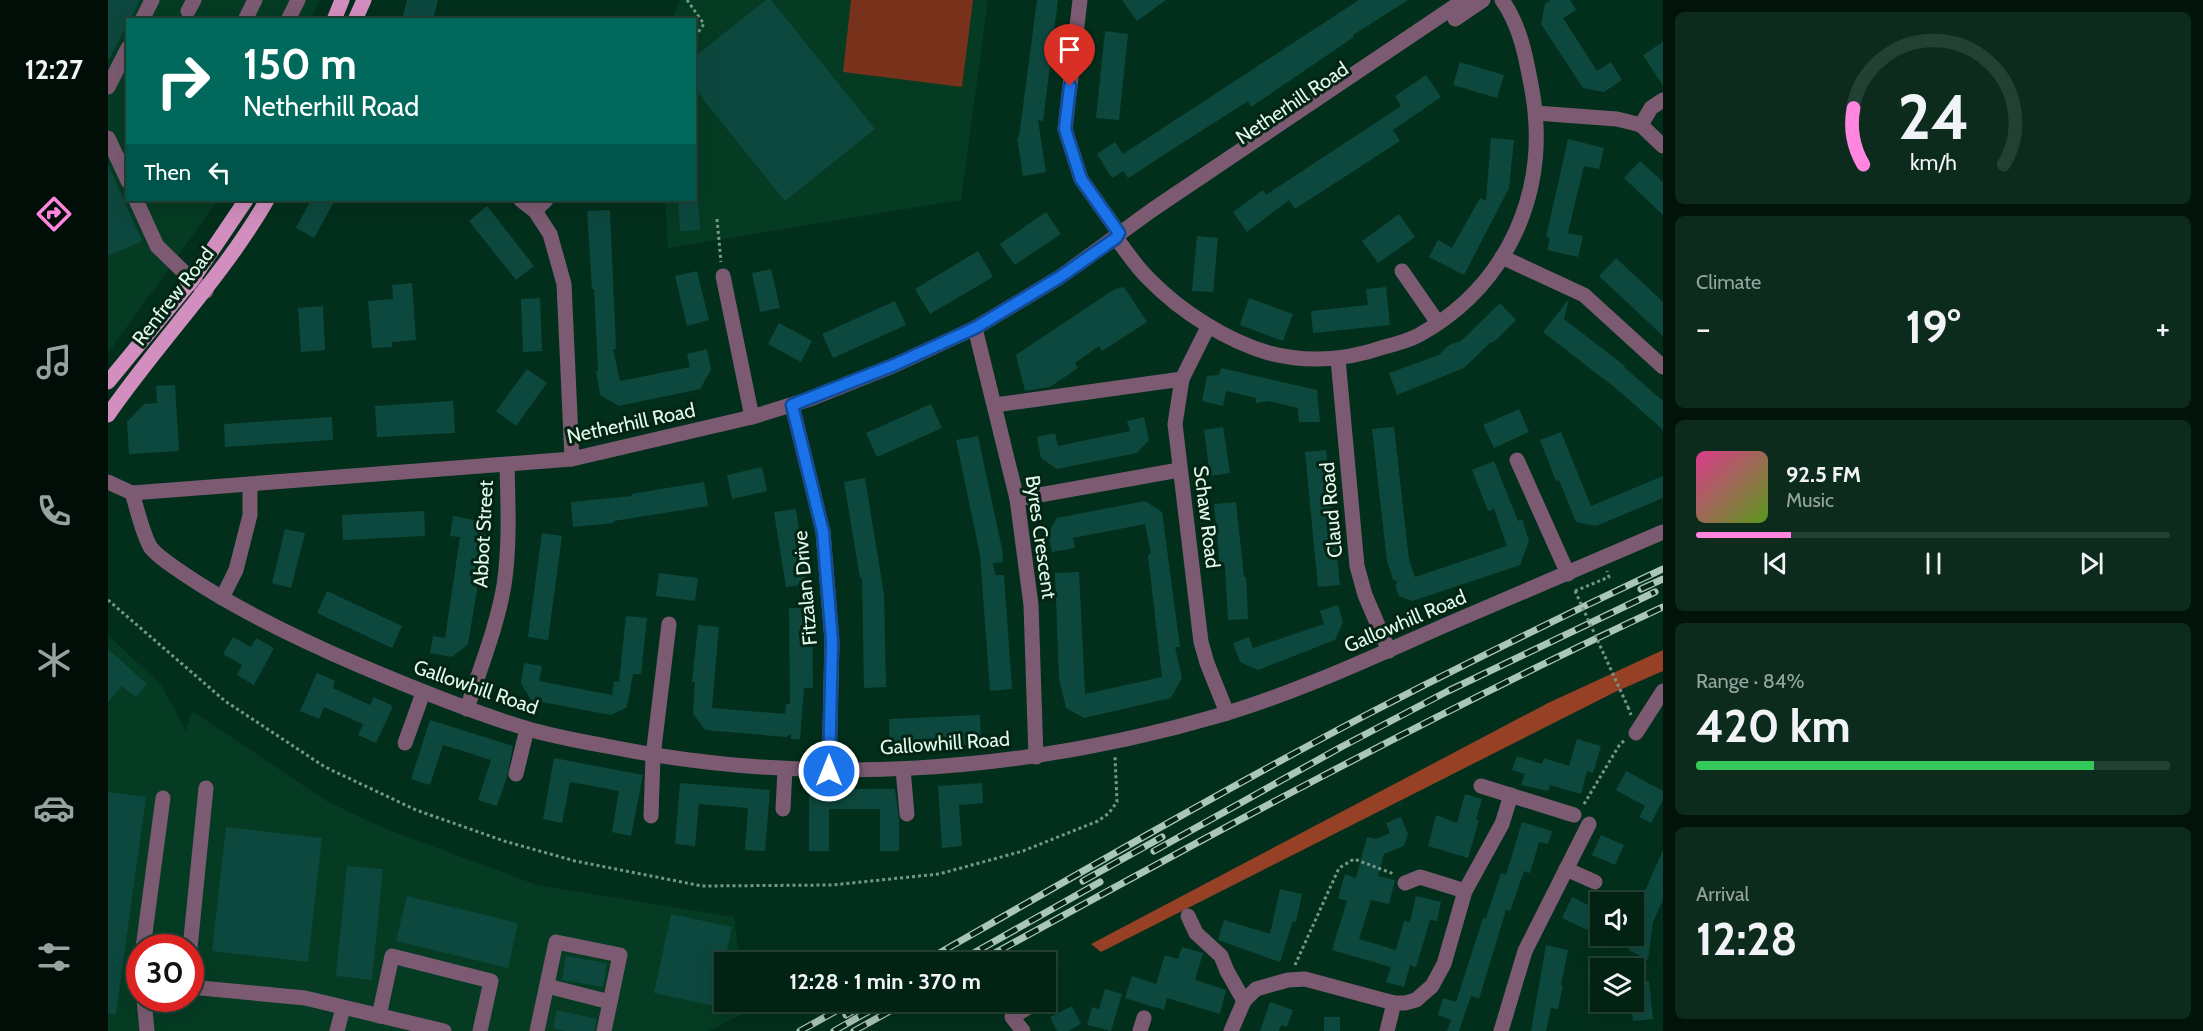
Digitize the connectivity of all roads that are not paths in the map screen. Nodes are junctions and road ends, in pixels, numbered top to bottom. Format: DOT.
graph roads {
  1 [pos="152,0"];
  2 [pos="298,0"];
  3 [pos="342,0"];
  4 [pos="364,0"];
  5 [pos="1080,0"];
  6 [pos="1464,0"];
  7 [pos="1483,0"];
  8 [pos="1502,0"];
  9 [pos="252,1"];
  10 [pos="143,18"];
  11 [pos="246,18"];
  12 [pos="289,18"];
  13 [pos="335,18"];
  14 [pos="356,18"];
  15 [pos="126,52"];
  16 [pos="108,87"];
  17 [pos="1663,100"];
  18 [pos="1536,113"];
  19 [pos="1641,125"];
  20 [pos="108,138"];
  21 [pos="1663,146"];
  22 [pos="126,177"];
  23 [pos="136,201"];
  24 [pos="245,201"];
  25 [pos="266,201"];
  26 [pos="522,201"];
  27 [pos="545,201"];
  28 [pos="534,211"];
  29 [pos="1118,236"];
  30 [pos="1502,257"];
  31 [pos="1402,271"];
  32 [pos="723,276"];
  33 [pos="192,280"];
  34 [pos="206,291"];
  35 [pos="1438,322"];
  36 [pos="1208,327"];
  37 [pos="975,328"];
  38 [pos="1338,359"];
  39 [pos="1663,367"];
  40 [pos="1182,379"];
  41 [pos="108,382"];
  42 [pos="792,405"];
  43 [pos="995,405"];
  44 [pos="108,415"];
  45 [pos="752,417"];
  46 [pos="572,459"];
  47 [pos="1517,460"];
  48 [pos="507,465"];
  49 [pos="1179,470"];
  50 [pos="108,482"];
  51 [pos="250,484"];
  52 [pos="132,493"];
  53 [pos="1017,499"];
  54 [pos="1663,532"];
  55 [pos="1568,574"];
  56 [pos="222,598"];
  57 [pos="669,624"];
  58 [pos="1389,651"];
  59 [pos="1663,691"];
  60 [pos="423,693"];
  61 [pos="467,709"];
  62 [pos="1227,713"];
  63 [pos="1657,714"];
  64 [pos="527,729"];
  65 [pos="1636,733"];
  66 [pos="405,742"];
  67 [pos="653,756"];
  68 [pos="1036,757"];
  69 [pos="785,769"];
  70 [pos="903,770"];
  71 [pos="829,771"];
  72 [pos="516,774"];
  73 [pos="1481,786"];
  74 [pos="206,788"];
  75 [pos="1511,795"];
  76 [pos="163,798"];
  77 [pos="783,808"];
  78 [pos="908,814"];
  79 [pos="1574,815"];
  80 [pos="651,816"];
  81 [pos="1589,824"];
  82 [pos="1566,869"];
  83 [pos="1595,882"];
  84 [pos="1405,883"];
  85 [pos="1465,891"];
  86 [pos="1188,916"];
  87 [pos="145,934"];
  88 [pos="191,934"];
  89 [pos="547,986"];
  90 [pos="204,988"];
  91 [pos="1244,1000"];
  92 [pos="610,1002"];
  93 [pos="1394,1003"];
  94 [pos="343,1008"];
  95 [pos="145,1012"];
  96 [pos="1020,1012"];
  97 [pos="379,1016"];
  98 [pos="147,1031"];
  99 [pos="337,1031"];
  100 [pos="444,1031"];
  101 [pos="480,1031"];
  102 [pos="537,1031"];
  103 [pos="604,1031"];
  104 [pos="1023,1031"];
  105 [pos="1231,1031"];
  106 [pos="1387,1031"];
  107 [pos="1501,1031"];
  1 -- 10 [label="street"];
  2 -- 12 [label="street"];
  3 -- 13 [label="main road"];
  4 -- 14 [label="main road"];
  5 -- 29 [label="street"];
  6 -- 29 [label="street, Netherhill Road"];
  7 -- 29 [label="street, Netherhill Road"];
  8 -- 18 [label="street"];
  9 -- 11 [label="street"];
  15 -- 16 [label="street"];
  17 -- 19 [label="street"];
  18 -- 19 [label="street"];
  18 -- 30 [label="street"];
  19 -- 21 [label="street"];
  20 -- 22 [label="street"];
  23 -- 33 [label="street"];
  24 -- 33 [label="main road, Renfrew Road"];
  25 -- 34 [label="main road, Renfrew Road"];
  26 -- 28 [label="street"];
  27 -- 28 [label="street"];
  28 -- 46 [label="street"];
  29 -- 36 [label="street"];
  29 -- 37 [label="street, Netherhill Road"];
  30 -- 35 [label="street"];
  30 -- 39 [label="street"];
  31 -- 35 [label="street"];
  32 -- 45 [label="street"];
  33 -- 34 [label="street"];
  33 -- 41 [label="main road, Renfrew Road"];
  34 -- 44 [label="main road, Renfrew Road"];
  35 -- 38 [label="street"];
  36 -- 38 [label="street"];
  36 -- 40 [label="street, Schaw Road"];
  37 -- 42 [label="street, Netherhill Road"];
  37 -- 43 [label="street, Byres Crescent"];
  38 -- 58 [label="street, Claud Road"];
  40 -- 43 [label="street"];
  40 -- 49 [label="street, Schaw Road"];
  42 -- 45 [label="street, Netherhill Road"];
  42 -- 71 [label="street, Fitzalan Drive"];
  43 -- 53 [label="street, Byres Crescent"];
  45 -- 46 [label="street, Netherhill Road"];
  46 -- 48 [label="street, Netherhill Road"];
  47 -- 55 [label="street"];
  48 -- 51 [label="street, Netherhill Road"];
  48 -- 61 [label="street, Abbot Street"];
  49 -- 53 [label="street"];
  49 -- 62 [label="street, Schaw Road"];
  50 -- 52 [label="street, Netherhill Road"];
  51 -- 52 [label="street, Netherhill Road"];
  51 -- 56 [label="street"];
  52 -- 56 [label="street, Gallowhill Road"];
  53 -- 68 [label="street, Byres Crescent"];
  54 -- 55 [label="street, Gallowhill Road"];
  55 -- 58 [label="street, Gallowhill Road"];
  56 -- 60 [label="street, Gallowhill Road"];
  57 -- 67 [label="street"];
  58 -- 62 [label="street, Gallowhill Road"];
  59 -- 63 [label="street"];
  60 -- 61 [label="street, Gallowhill Road"];
  60 -- 66 [label="street"];
  61 -- 64 [label="street, Gallowhill Road"];
  62 -- 68 [label="street, Gallowhill Road"];
  63 -- 65 [label="street"];
  64 -- 67 [label="street, Gallowhill Road"];
  64 -- 72 [label="street"];
  67 -- 69 [label="street, Gallowhill Road"];
  67 -- 80 [label="street"];
  68 -- 70 [label="street, Gallowhill Road"];
  69 -- 71 [label="street, Gallowhill Road"];
  69 -- 77 [label="street"];
  70 -- 71 [label="street, Gallowhill Road"];
  70 -- 78 [label="street"];
  73 -- 75 [label="street"];
  74 -- 88 [label="street"];
  75 -- 79 [label="street"];
  75 -- 85 [label="street"];
  76 -- 87 [label="street"];
  81 -- 82 [label="street"];
  82 -- 83 [label="street"];
  82 -- 107 [label="street"];
  84 -- 85 [label="street"];
  85 -- 93 [label="street"];
  86 -- 91 [label="street"];
  89 -- 92 [label="street"];
  89 -- 92 [label="street"];
  89 -- 102 [label="street"];
  90 -- 94 [label="street"];
  91 -- 93 [label="street"];
  91 -- 105 [label="street"];
  92 -- 103 [label="street"];
  93 -- 106 [label="street"];
  94 -- 97 [label="street"];
  94 -- 99 [label="street"];
  95 -- 98 [label="street"];
  96 -- 104 [label="street"];
  97 -- 100 [label="street"];
  97 -- 101 [label="street"];
}
